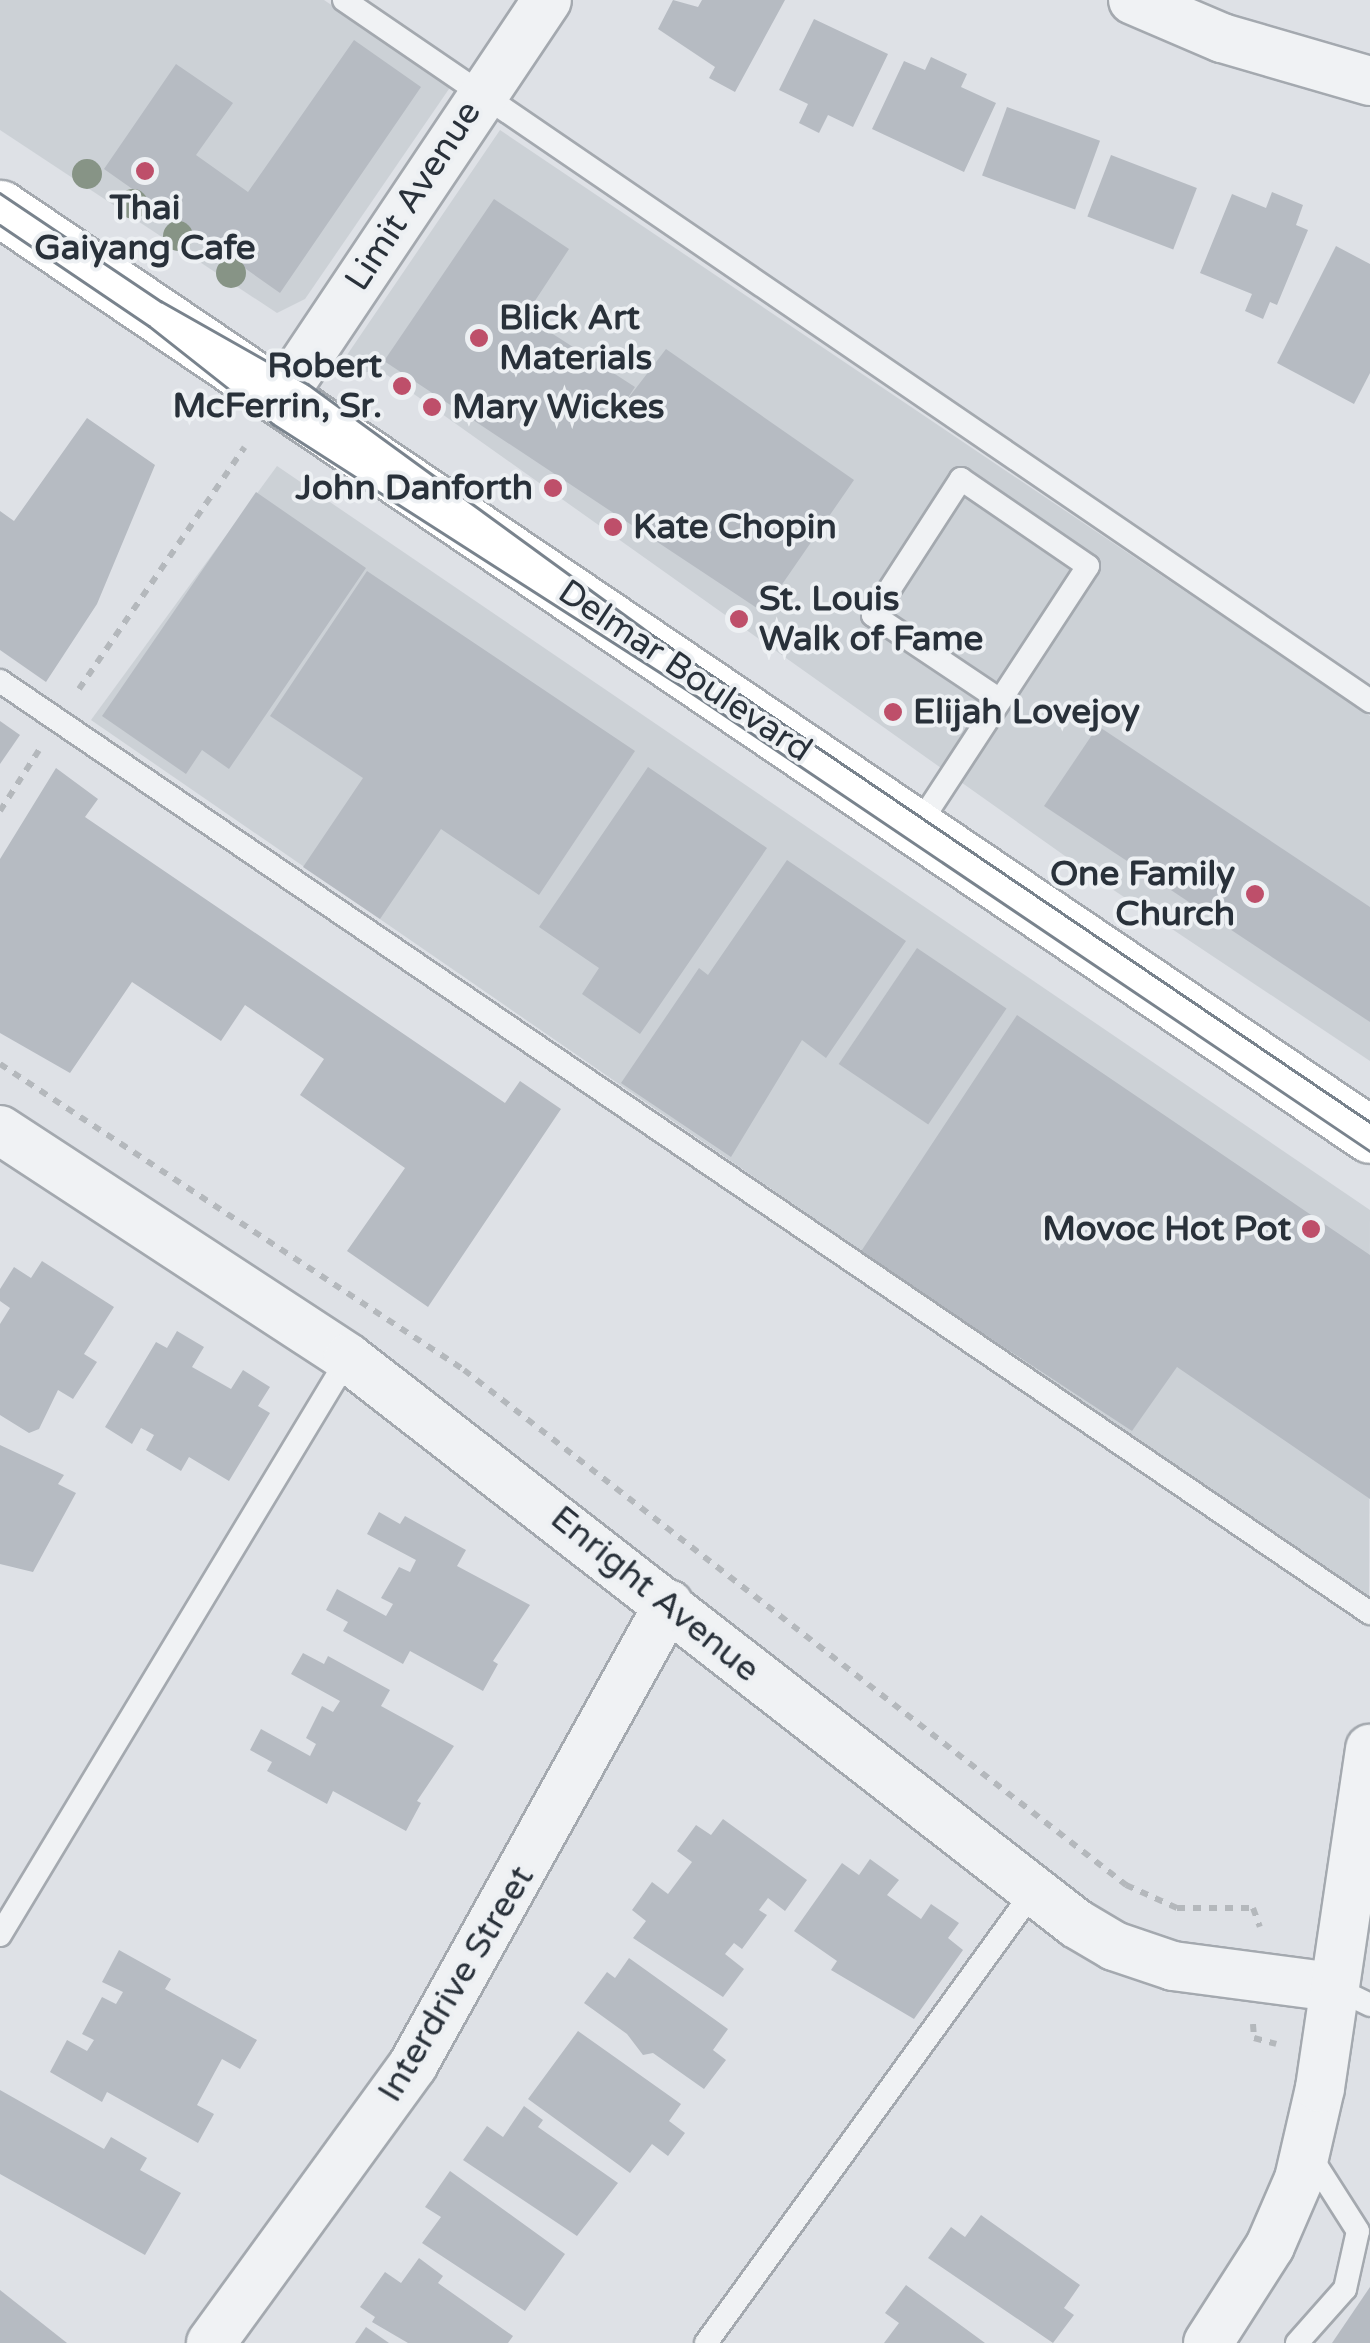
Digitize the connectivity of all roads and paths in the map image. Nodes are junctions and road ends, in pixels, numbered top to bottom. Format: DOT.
graph roads {
  1 [pos="344,0"];
  2 [pos="547,0"];
  3 [pos="1134,0"];
  4 [pos="1370,81"];
  5 [pos="480,92"];
  6 [pos="0,208"];
  7 [pos="282,396"];
  8 [pos="244,447"];
  9 [pos="0,681"];
  10 [pos="1000,700"];
  11 [pos="1370,701"];
  12 [pos="58,720"];
  13 [pos="0,811"];
  14 [pos="916,829"];
  15 [pos="0,1064"];
  16 [pos="0,1130"];
  17 [pos="1370,1136"];
  18 [pos="348,1358"];
  19 [pos="669,1604"];
  20 [pos="1370,1613"];
  21 [pos="1370,1750"];
  22 [pos="1359,1880"];
  23 [pos="1032,1893"];
  24 [pos="0,1935"];
  25 [pos="1259,1941"];
  26 [pos="1352,1996"];
  27 [pos="1306,2148"];
  28 [pos="212,2343"];
  29 [pos="706,2343"];
  30 [pos="1208,2343"];
  31 [pos="1296,2343"];
  1 -- 5 [label="lane"];
  2 -- 5 [label="street, Limit Avenue"];
  3 -- 4 [label="street"];
  5 -- 7 [label="street, Limit Avenue"];
  5 -- 11 [label="lane"];
  6 -- 7 [label="main road, Delmar Boulevard"];
  7 -- 14 [label="main road, Delmar Boulevard"];
  8 -- 12 [label="path"];
  9 -- 12 [label="lane"];
  10 -- 10 [label="lane"];
  10 -- 14 [label="lane"];
  12 -- 13 [label="path"];
  12 -- 20 [label="lane"];
  14 -- 17 [label="main road, Delmar Boulevard"];
  15 -- 25 [label="path"];
  16 -- 18 [label="street, Enright Avenue"];
  18 -- 19 [label="street, Enright Avenue"];
  18 -- 24 [label="lane"];
  19 -- 23 [label="street, Enright Avenue"];
  19 -- 28 [label="street, Interdrive Street"];
  21 -- 22 [label="street"];
  22 -- 26 [label="street"];
  23 -- 26 [label="street, Enright Avenue"];
  23 -- 29 [label="lane"];
  26 -- 27 [label="street"];
  27 -- 30 [label="street"];
  27 -- 31 [label="lane"];
}
